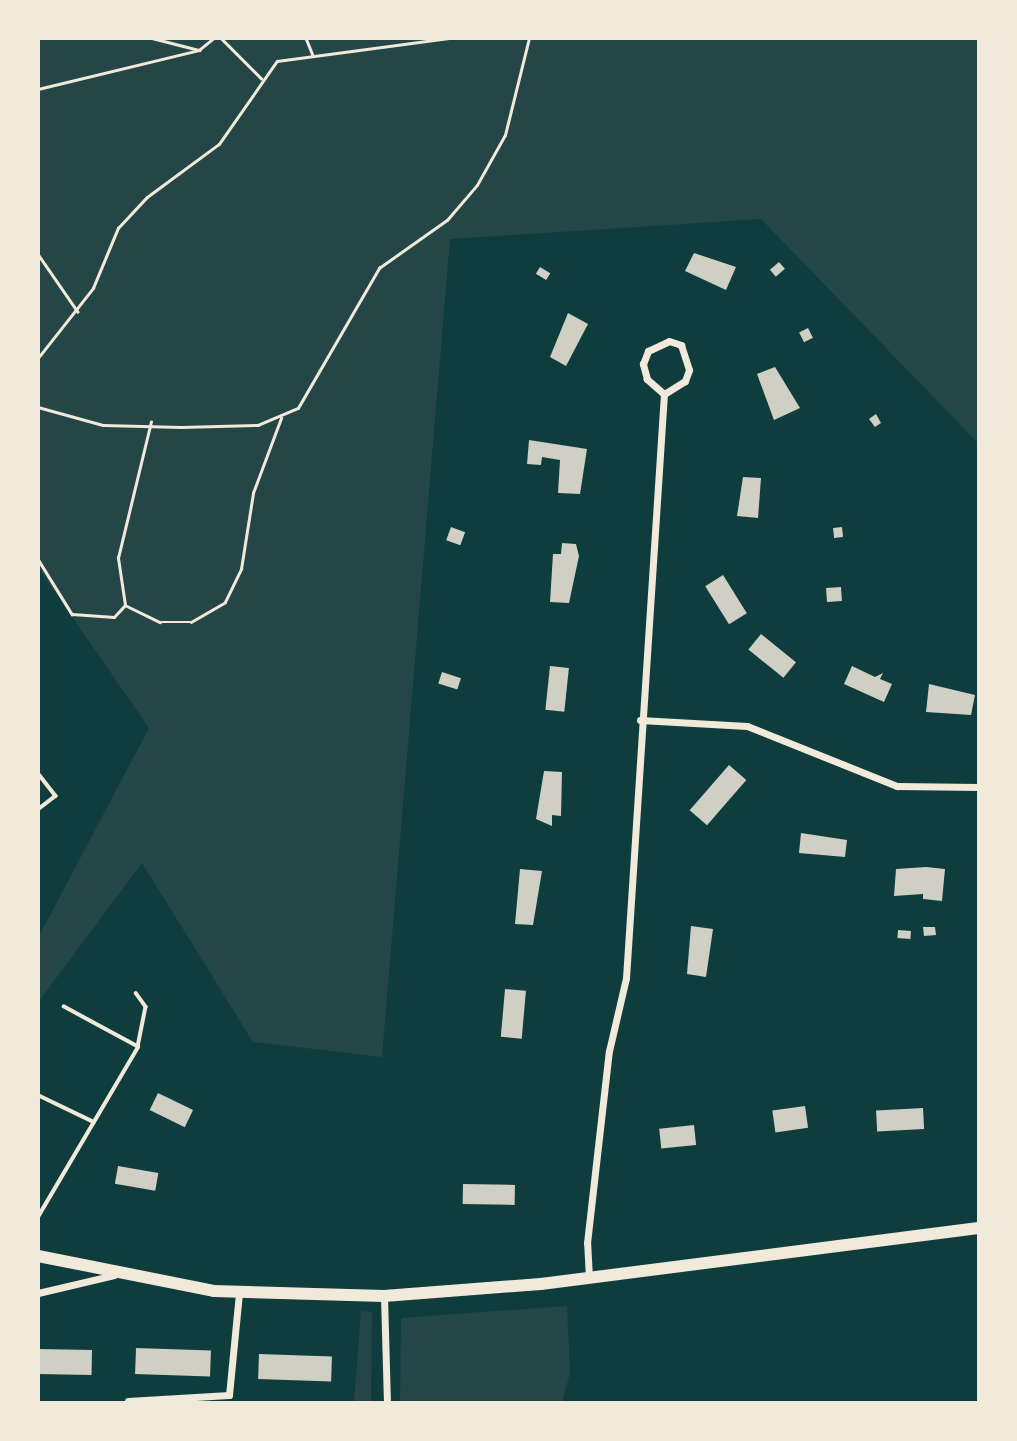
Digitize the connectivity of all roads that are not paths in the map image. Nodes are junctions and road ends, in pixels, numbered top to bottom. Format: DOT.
graph roads {
  1 [pos="664,394"];
  2 [pos="640,720"];
  3 [pos="38,773"];
  4 [pos="978,787"];
  5 [pos="38,810"];
  6 [pos="136,993"];
  7 [pos="64,1007"];
  8 [pos="138,1047"];
  9 [pos="38,1095"];
  10 [pos="94,1122"];
  11 [pos="38,1203"];
  12 [pos="45,1206"];
  13 [pos="38,1217"];
  14 [pos="978,1228"];
  15 [pos="38,1256"];
  16 [pos="114,1275"];
  17 [pos="589,1278"];
  18 [pos="38,1293"];
  19 [pos="239,1293"];
  20 [pos="384,1296"];
  21 [pos="128,1401"];
  22 [pos="226,1401"];
  23 [pos="387,1402"];
  1 -- 1 [label="street"];
  1 -- 2 [label="street"];
  2 -- 4 [label="street"];
  2 -- 17 [label="street"];
  3 -- 5 [label="lane"];
  6 -- 8 [label="lane"];
  7 -- 8 [label="lane"];
  8 -- 10 [label="lane"];
  9 -- 10 [label="lane"];
  10 -- 12 [label="lane"];
  11 -- 12 [label="lane"];
  12 -- 13 [label="lane"];
  14 -- 17 [label="highway"];
  15 -- 16 [label="highway"];
  16 -- 18 [label="street"];
  16 -- 19 [label="highway"];
  17 -- 20 [label="highway"];
  19 -- 20 [label="highway"];
  19 -- 22 [label="street"];
  20 -- 23 [label="street"];
  21 -- 22 [label="street"];
}
